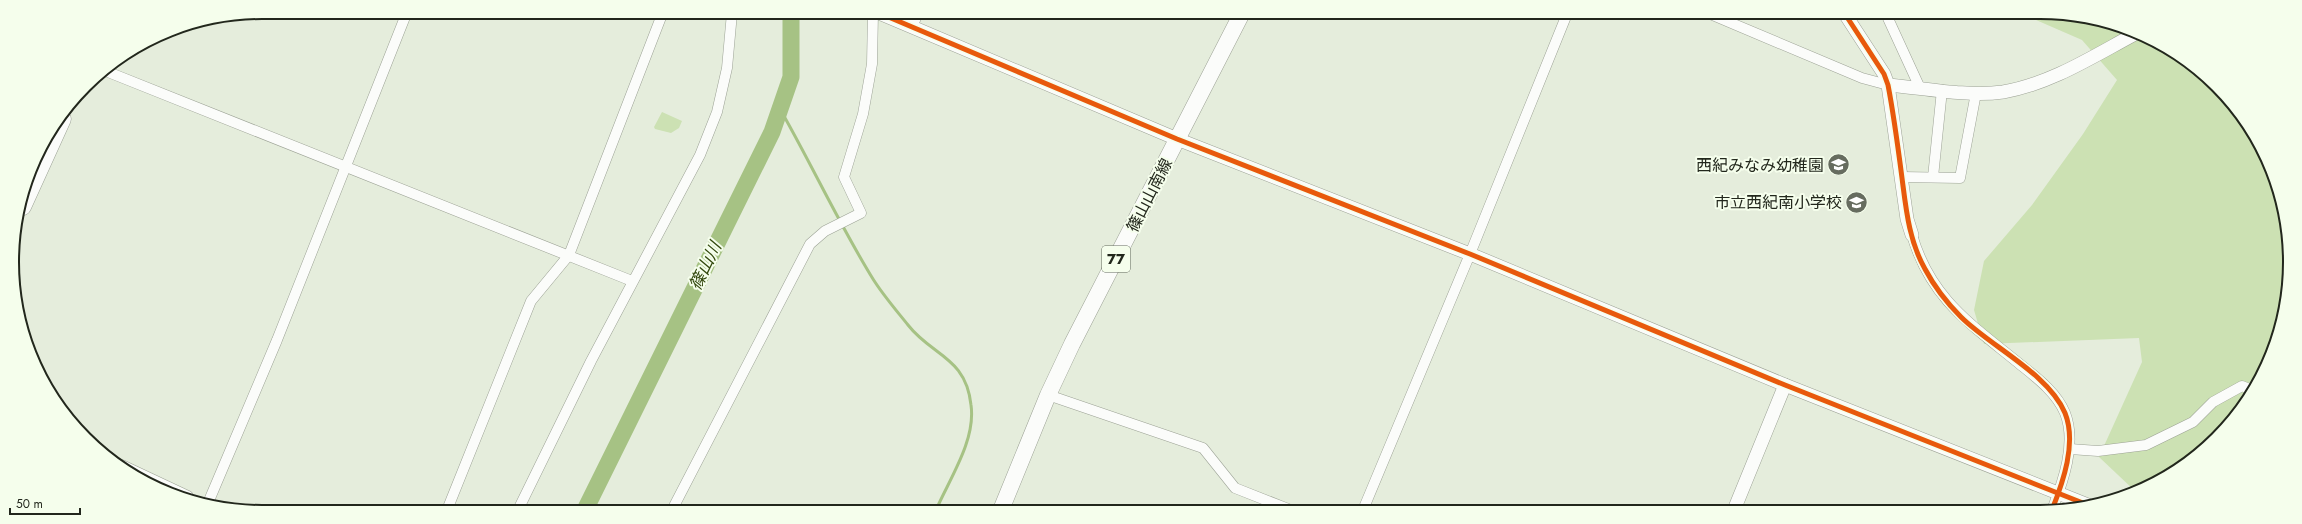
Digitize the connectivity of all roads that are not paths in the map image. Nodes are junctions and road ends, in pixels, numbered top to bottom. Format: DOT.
graph roads {
  1 [pos="404,19"];
  2 [pos="660,19"];
  3 [pos="731,19"];
  4 [pos="873,19"];
  5 [pos="893,19"];
  6 [pos="915,19"];
  7 [pos="1239,19"];
  8 [pos="1565,19"];
  9 [pos="1722,19"];
  10 [pos="1848,19"];
  11 [pos="1888,19"];
  12 [pos="912,27"];
  13 [pos="2131,36"];
  14 [pos="110,73"];
  15 [pos="1888,85"];
  16 [pos="1920,88"];
  17 [pos="1942,90"];
  18 [pos="1976,93"];
  19 [pos="58,131"];
  20 [pos="1177,139"];
  21 [pos="344,166"];
  22 [pos="1902,177"];
  23 [pos="1933,177"];
  24 [pos="28,196"];
  25 [pos="1912,235"];
  26 [pos="1470,254"];
  27 [pos="568,255"];
  28 [pos="632,282"];
  29 [pos="1785,385"];
  30 [pos="2247,388"];
  31 [pos="1048,396"];
  32 [pos="2070,449"];
  33 [pos="2058,493"];
  34 [pos="210,499"];
  35 [pos="2079,502"];
  36 [pos="2054,504"];
  37 [pos="449,505"];
  38 [pos="520,505"];
  39 [pos="675,505"];
  40 [pos="1003,505"];
  41 [pos="1278,505"];
  42 [pos="1365,505"];
  43 [pos="1736,505"];
  1 -- 21 [label="street"];
  2 -- 27 [label="street"];
  3 -- 28 [label="street"];
  4 -- 39 [label="street"];
  5 -- 12 [label="street"];
  6 -- 12 [label="street"];
  7 -- 20 [label="main road, 篠山山南線 / 77"];
  8 -- 26 [label="street"];
  9 -- 15 [label="street"];
  10 -- 15 [label="street"];
  11 -- 16 [label="street"];
  12 -- 20 [label="street"];
  13 -- 18 [label="street"];
  14 -- 21 [label="street"];
  15 -- 16 [label="street"];
  15 -- 22 [label="street"];
  16 -- 17 [label="street"];
  17 -- 18 [label="street"];
  17 -- 23 [label="street"];
  18 -- 23 [label="street"];
  19 -- 24 [label="main road"];
  20 -- 26 [label="street"];
  20 -- 31 [label="main road, 篠山山南線 / 77"];
  21 -- 27 [label="street"];
  21 -- 34 [label="street"];
  22 -- 23 [label="street"];
  22 -- 25 [label="street"];
  25 -- 32 [label="street"];
  26 -- 29 [label="street"];
  26 -- 42 [label="street"];
  27 -- 28 [label="street"];
  27 -- 37 [label="street"];
  28 -- 38 [label="street"];
  29 -- 33 [label="street"];
  29 -- 43 [label="street"];
  30 -- 32 [label="street"];
  31 -- 40 [label="main road, 篠山山南線 / 77"];
  31 -- 41 [label="street"];
  32 -- 33 [label="street"];
  33 -- 35 [label="street"];
  33 -- 36 [label="street"];
}
